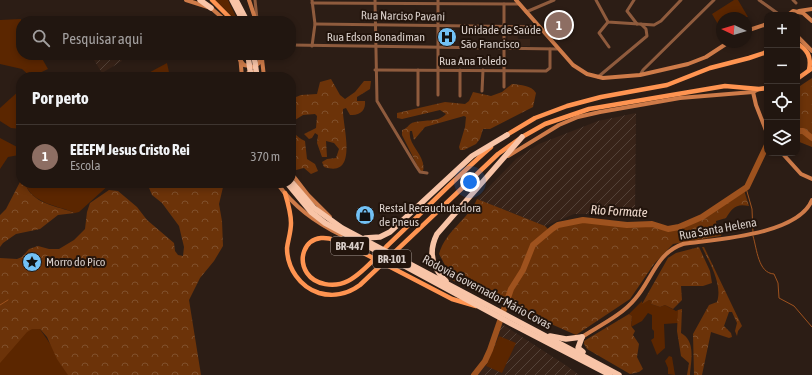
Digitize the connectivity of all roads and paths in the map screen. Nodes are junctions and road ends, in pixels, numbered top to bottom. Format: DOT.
graph roads {
  1 [pos="186,0"];
  2 [pos="200,0"];
  3 [pos="212,0"];
  4 [pos="232,0"];
  5 [pos="237,0"];
  6 [pos="249,0"];
  7 [pos="254,0"];
  8 [pos="554,0"];
  9 [pos="596,0"];
  10 [pos="634,0"];
  11 [pos="681,0"];
  12 [pos="714,0"];
  13 [pos="759,0"];
  14 [pos="793,0"];
  15 [pos="312,2"];
  16 [pos="375,2"];
  17 [pos="438,2"];
  18 [pos="518,2"];
  19 [pos="547,2"];
  20 [pos="796,3"];
  21 [pos="504,4"];
  22 [pos="210,8"];
  23 [pos="252,8"];
  24 [pos="812,9"];
  25 [pos="794,11"];
  26 [pos="526,12"];
  27 [pos="776,12"];
  28 [pos="220,16"];
  29 [pos="228,16"];
  30 [pos="240,16"];
  31 [pos="245,16"];
  32 [pos="255,16"];
  33 [pos="256,16"];
  34 [pos="812,21"];
  35 [pos="608,22"];
  36 [pos="315,24"];
  37 [pos="637,24"];
  38 [pos="641,24"];
  39 [pos="375,25"];
  40 [pos="764,25"];
  41 [pos="438,26"];
  42 [pos="504,26"];
  43 [pos="538,27"];
  44 [pos="752,29"];
  45 [pos="800,39"];
  46 [pos="296,45"];
  47 [pos="312,46"];
  48 [pos="374,46"];
  49 [pos="609,46"];
  50 [pos="800,46"];
  51 [pos="438,47"];
  52 [pos="504,48"];
  53 [pos="718,48"];
  54 [pos="550,49"];
  55 [pos="558,49"];
  56 [pos="812,51"];
  57 [pos="764,53"];
  58 [pos="240,60"];
  59 [pos="241,60"];
  60 [pos="251,60"];
  61 [pos="252,60"];
  62 [pos="260,60"];
  63 [pos="261,60"];
  64 [pos="811,69"];
  65 [pos="375,70"];
  66 [pos="418,70"];
  67 [pos="438,70"];
  68 [pos="460,70"];
  69 [pos="483,70"];
  70 [pos="504,70"];
  71 [pos="242,72"];
  72 [pos="251,72"];
  73 [pos="256,72"];
  74 [pos="263,72"];
  75 [pos="640,75"];
  76 [pos="598,77"];
  77 [pos="800,77"];
  78 [pos="504,87"];
  79 [pos="764,88"];
  80 [pos="760,89"];
  81 [pos="482,91"];
  82 [pos="753,92"];
  83 [pos="438,95"];
  84 [pos="460,96"];
  85 [pos="418,105"];
  86 [pos="764,125"];
  87 [pos="507,135"];
  88 [pos="522,137"];
  89 [pos="785,156"];
  90 [pos="494,168"];
  91 [pos="427,173"];
  92 [pos="812,178"];
  93 [pos="296,179"];
  94 [pos="296,187"];
  95 [pos="281,188"];
  96 [pos="291,188"];
  97 [pos="285,193"];
  98 [pos="812,200"];
  99 [pos="342,228"];
  100 [pos="357,235"];
  101 [pos="350,237"];
  102 [pos="452,286"];
  103 [pos="482,308"];
  104 [pos="490,309"];
  105 [pos="512,322"];
  106 [pos="542,334"];
  107 [pos="582,337"];
  108 [pos="610,375"];
  109 [pos="620,375"];
  1 -- 22 [label="street"];
  2 -- 22 [label="highway"];
  3 -- 29 [label="main road"];
  4 -- 30 [label="highway"];
  5 -- 31 [label="highway"];
  6 -- 23 [label="street"];
  7 -- 23 [label="street"];
  7 -- 33 [label="street"];
  8 -- 19 [label="street"];
  9 -- 35 [label="street"];
  10 -- 37 [label="street"];
  11 -- 38 [label="street"];
  12 -- 75 [label="street"];
  13 -- 27 [label="street"];
  14 -- 20 [label="street"];
  15 -- 16 [label="street"];
  15 -- 36 [label="street"];
  16 -- 17 [label="street"];
  16 -- 39 [label="street"];
  17 -- 21 [label="street"];
  17 -- 41 [label="street"];
  18 -- 21 [label="street"];
  18 -- 26 [label="street"];
  19 -- 26 [label="street"];
  21 -- 42 [label="street"];
  22 -- 28 [label="street"];
  23 -- 32 [label="street"];
  24 -- 25 [label="street"];
  25 -- 34 [label="street"];
  26 -- 43 [label="street"];
  35 -- 37 [label="street"];
  35 -- 49 [label="street"];
  36 -- 39 [label="street, Rua Narciso Pavani"];
  36 -- 47 [label="street"];
  37 -- 38 [label="street"];
  38 -- 76 [label="street"];
  39 -- 41 [label="street, Rua Narciso Pavani"];
  39 -- 48 [label="street"];
  40 -- 44 [label="street"];
  41 -- 42 [label="street, Rua Narciso Pavani"];
  41 -- 51 [label="street"];
  42 -- 43 [label="street, Rua Narciso Pavani"];
  42 -- 52 [label="street"];
  43 -- 55 [label="street"];
  45 -- 56 [label="street"];
  46 -- 47 [label="street, Rua Edson Bonadiman"];
  47 -- 48 [label="street, Rua Edson Bonadiman"];
  48 -- 51 [label="street, Rua Edson Bonadiman"];
  48 -- 65 [label="street"];
  50 -- 64 [label="main road"];
  51 -- 52 [label="street, Rua Edson Bonadiman"];
  51 -- 67 [label="street"];
  52 -- 54 [label="street, Rua Edson Bonadiman"];
  52 -- 70 [label="street"];
  53 -- 75 [label="street"];
  54 -- 55 [label="street, Rua Edson Bonadiman"];
  54 -- 70 [label="street, Rua Ana Toledo"];
  55 -- 76 [label="street"];
  57 -- 87 [label="main road, BR-447"];
  58 -- 71 [label="street"];
  59 -- 62 [label="street"];
  60 -- 72 [label="highway"];
  61 -- 73 [label="highway"];
  63 -- 74 [label="street"];
  64 -- 77 [label="main road"];
  65 -- 66 [label="street, Rua Ana Toledo"];
  65 -- 91 [label="street"];
  66 -- 67 [label="street, Rua Ana Toledo"];
  66 -- 85 [label="street"];
  67 -- 68 [label="street, Rua Ana Toledo"];
  67 -- 83 [label="street"];
  68 -- 69 [label="street, Rua Ana Toledo"];
  68 -- 84 [label="street"];
  69 -- 70 [label="street, Rua Ana Toledo"];
  69 -- 81 [label="street"];
  70 -- 78 [label="street"];
  75 -- 76 [label="street"];
  79 -- 80 [label="main road"];
  80 -- 82 [label="street"];
  80 -- 88 [label="main road, BR-447"];
  82 -- 86 [label="street"];
  82 -- 90 [label="street"];
  87 -- 100 [label="highway"];
  87 -- 103 [label="main road, BR-447"];
  88 -- 90 [label="highway"];
  88 -- 97 [label="main road, BR-447"];
  89 -- 92 [label="street"];
  90 -- 102 [label="highway"];
  93 -- 99 [label="street"];
  94 -- 99 [label="highway, Rodovia Governador Mário Covas / BR-101"];
  95 -- 97 [label="street"];
  96 -- 101 [label="highway, Rodovia Governador Mário Covas / BR-101"];
  97 -- 101 [label="street"];
  98 -- 107 [label="street, Rua Santa Helena"];
  99 -- 100 [label="highway, Rodovia Governador Mário Covas / BR-101"];
  100 -- 102 [label="highway, Rodovia Governador Mário Covas / BR-101"];
  101 -- 103 [label="highway, Rodovia Governador Mário Covas / BR-101"];
  102 -- 104 [label="highway, Rodovia Governador Mário Covas / BR-101"];
  103 -- 104 [label="highway, Rodovia Governador Mário Covas / BR-101"];
  104 -- 105 [label="highway, Rodovia Governador Mário Covas / BR-101"];
  105 -- 106 [label="highway, Rodovia Governador Mário Covas / BR-101"];
  105 -- 108 [label="highway, Rodovia Governador Mário Covas / BR-101"];
  106 -- 107 [label="highway"];
  106 -- 109 [label="highway, Rodovia Governador Mário Covas / BR-101"];
  107 -- 109 [label="highway"];
}
